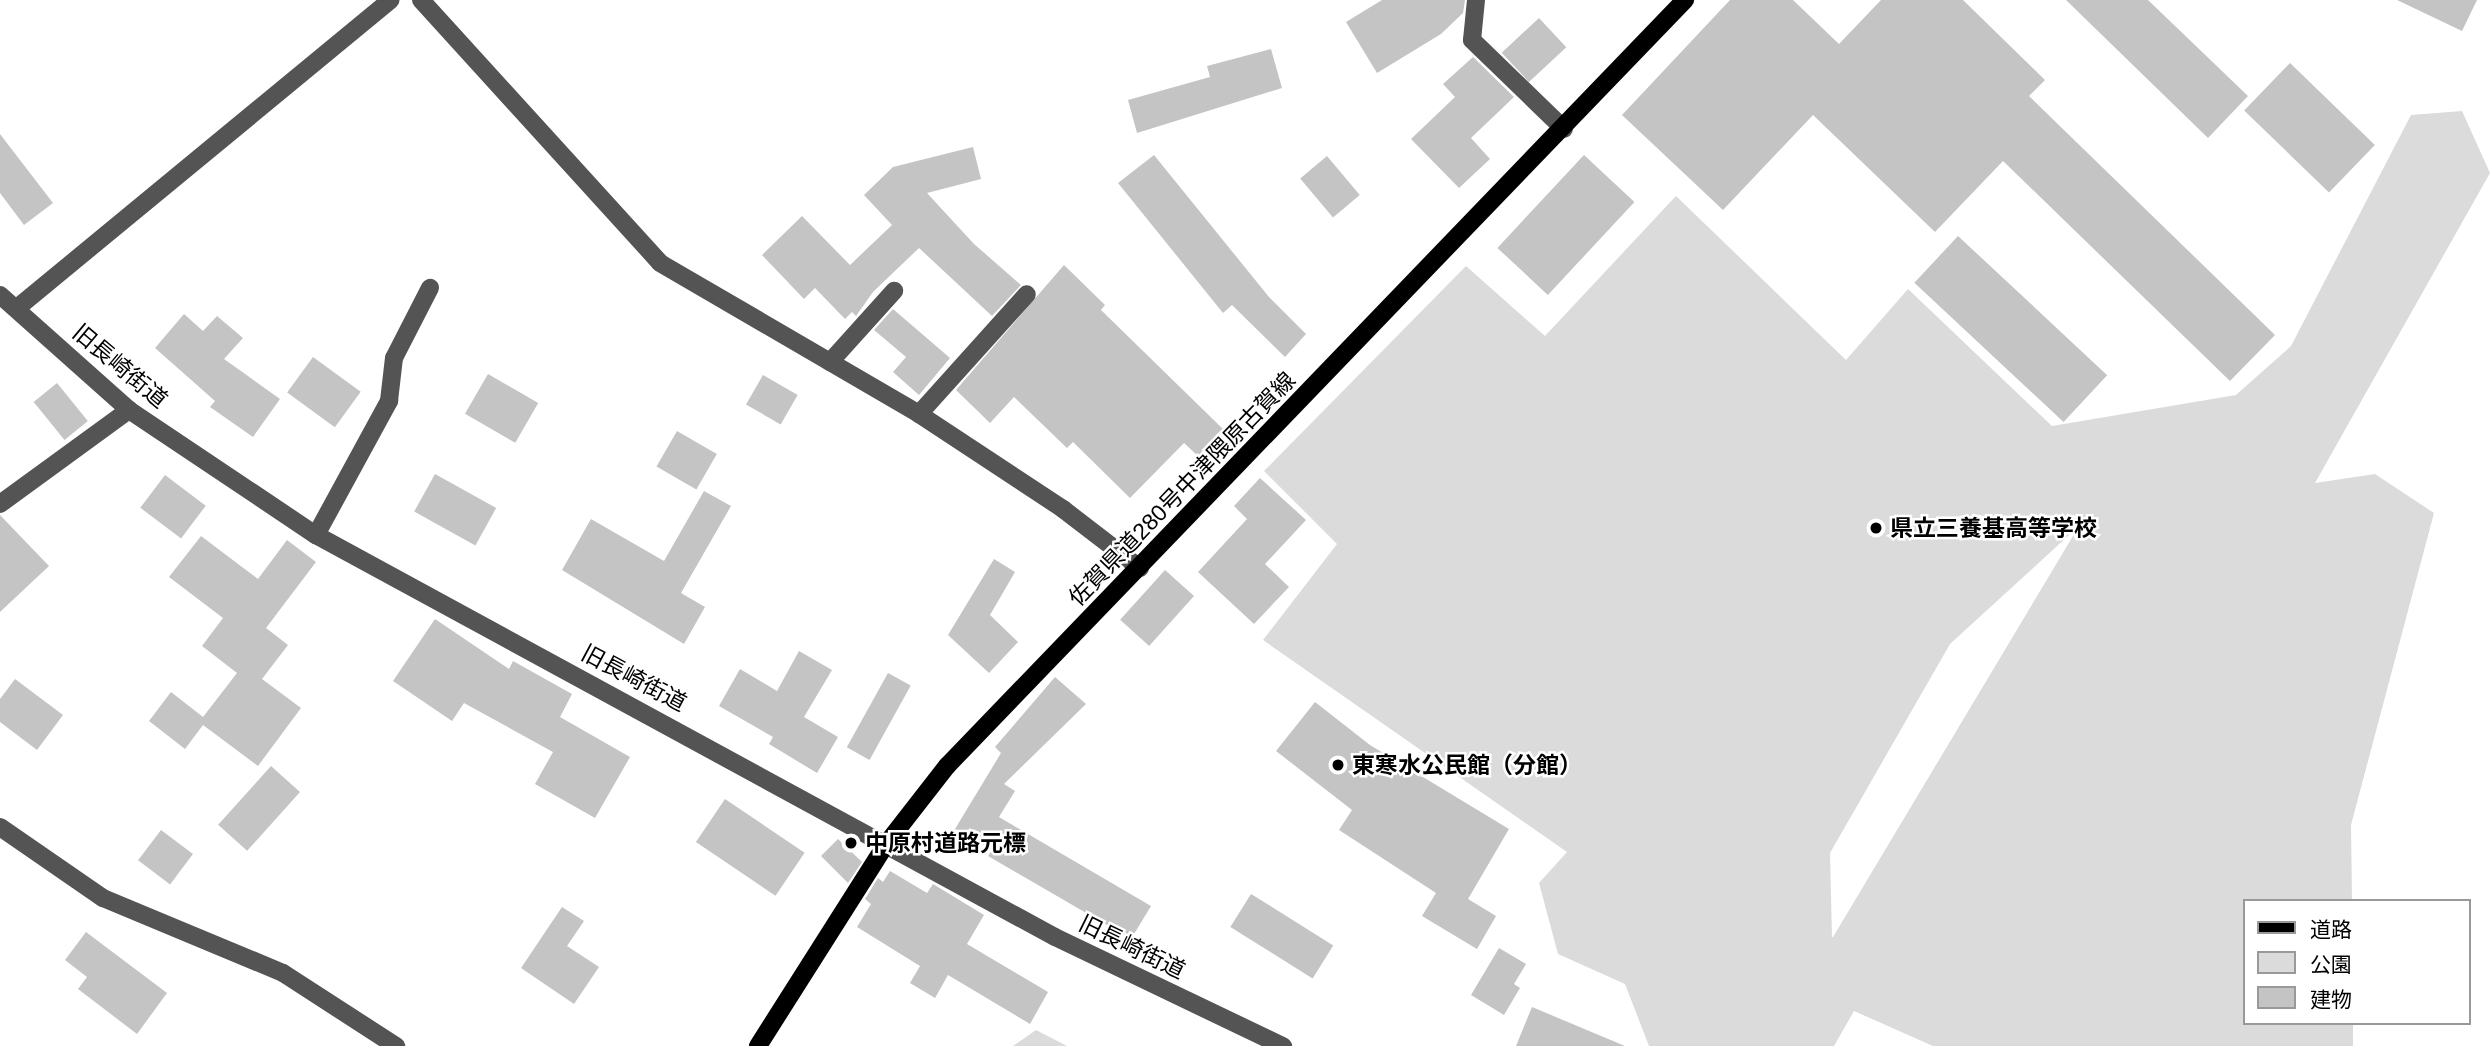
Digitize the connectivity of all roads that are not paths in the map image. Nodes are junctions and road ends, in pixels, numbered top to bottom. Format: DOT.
graph roads {
  1 [pos="390,0"];
  2 [pos="421,0"];
  3 [pos="1476,0"];
  4 [pos="1685,0"];
  5 [pos="1564,129"];
  6 [pos="430,288"];
  7 [pos="894,291"];
  8 [pos="1027,294"];
  9 [pos="0,295"];
  10 [pos="17,308"];
  11 [pos="830,362"];
  12 [pos="129,410"];
  13 [pos="919,414"];
  14 [pos="0,504"];
  15 [pos="316,535"];
  16 [pos="1140,568"];
  17 [pos="0,827"];
  18 [pos="887,843"];
  19 [pos="396,1046"];
  20 [pos="758,1046"];
  21 [pos="1283,1046"];
  1 -- 10 [label="street"];
  2 -- 11 [label="street"];
  3 -- 5 [label="street"];
  4 -- 5 [label="main road, 佐賀県道280号中津隈原古賀線"];
  5 -- 16 [label="main road, 佐賀県道280号中津隈原古賀線"];
  6 -- 15 [label="street"];
  7 -- 11 [label="street"];
  8 -- 13 [label="street"];
  9 -- 10 [label="street, 旧長崎街道"];
  10 -- 12 [label="street, 旧長崎街道"];
  11 -- 13 [label="street"];
  12 -- 14 [label="street"];
  12 -- 15 [label="street, 旧長崎街道"];
  13 -- 16 [label="street"];
  15 -- 18 [label="street, 旧長崎街道"];
  16 -- 18 [label="main road, 佐賀県道280号中津隈原古賀線"];
  17 -- 19 [label="street"];
  18 -- 20 [label="main road, 佐賀県道280号中津隈原古賀線"];
  18 -- 21 [label="street, 旧長崎街道"];
}
